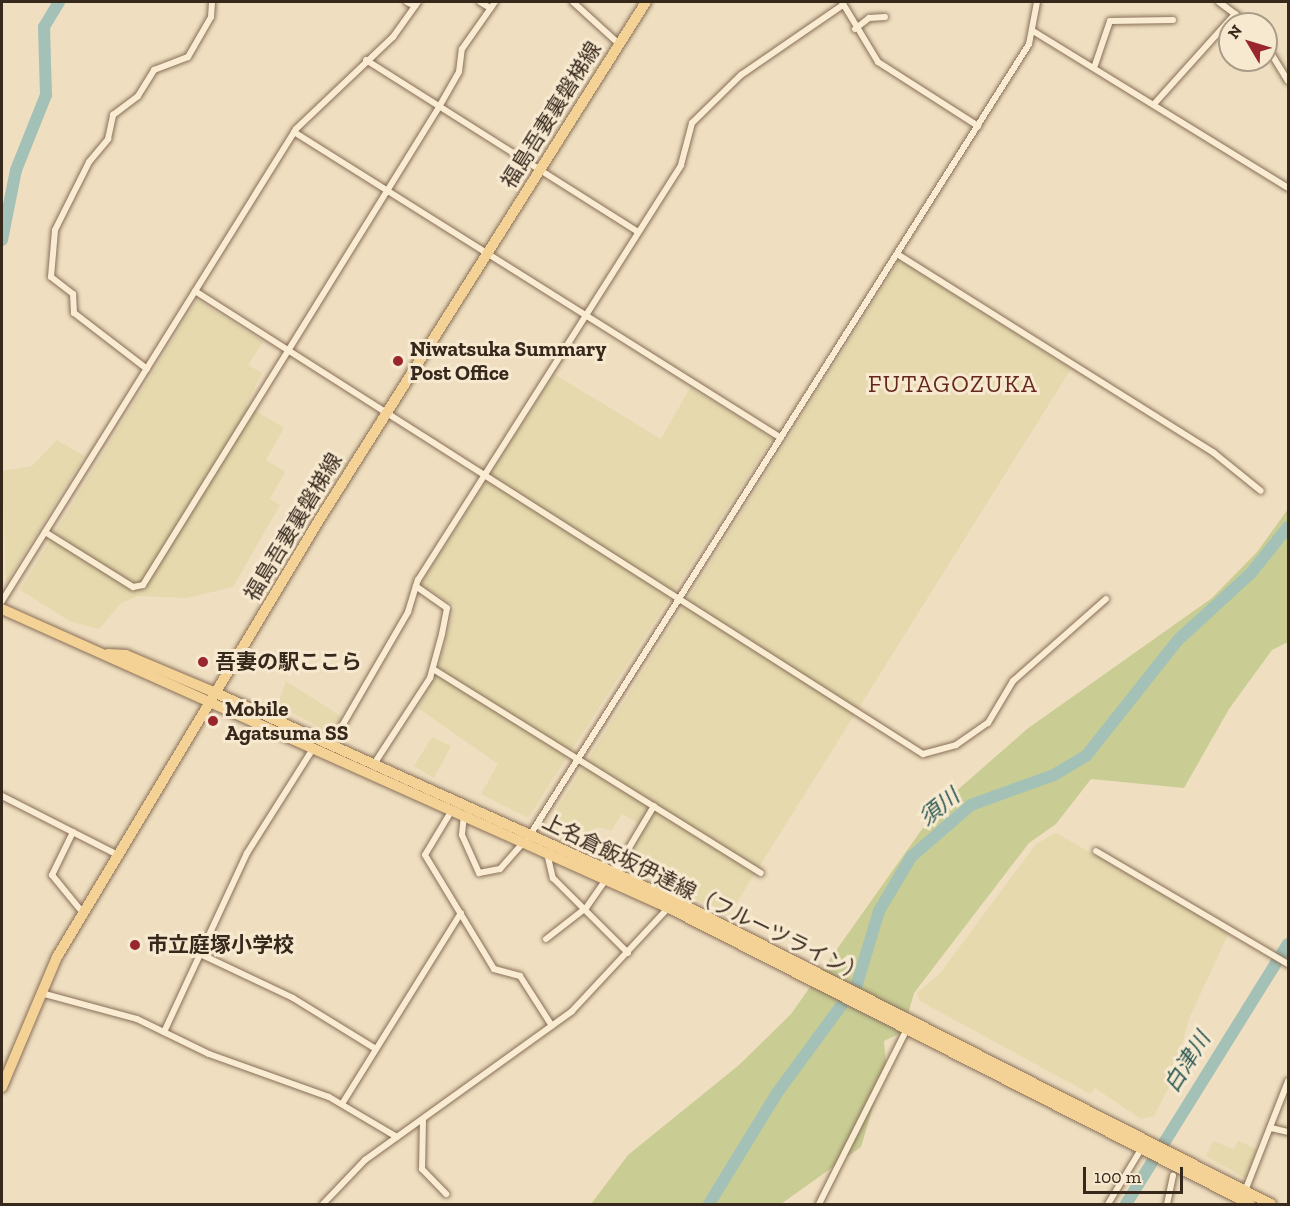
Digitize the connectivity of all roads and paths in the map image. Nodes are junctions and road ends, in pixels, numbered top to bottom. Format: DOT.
graph roads {
  1 [pos="212,2"];
  2 [pos="407,2"];
  3 [pos="480,2"];
  4 [pos="495,2"];
  5 [pos="573,2"];
  6 [pos="646,2"];
  7 [pos="1037,2"];
  8 [pos="1219,2"];
  9 [pos="842,3"];
  10 [pos="416,4"];
  11 [pos="490,8"];
  12 [pos="1232,12"];
  13 [pos="885,17"];
  14 [pos="1173,20"];
  15 [pos="855,30"];
  16 [pos="1034,31"];
  17 [pos="1218,33"];
  18 [pos="619,44"];
  19 [pos="366,60"];
  20 [pos="1095,65"];
  21 [pos="1278,65"];
  22 [pos="1288,81"];
  23 [pos="1155,103"];
  24 [pos="440,107"];
  25 [pos="978,126"];
  26 [pos="294,132"];
  27 [pos="540,170"];
  28 [pos="1288,188"];
  29 [pos="387,191"];
  30 [pos="638,232"];
  31 [pos="487,254"];
  32 [pos="897,254"];
  33 [pos="195,291"];
  34 [pos="586,315"];
  35 [pos="285,349"];
  36 [pos="147,369"];
  37 [pos="386,413"];
  38 [pos="781,438"];
  39 [pos="484,478"];
  40 [pos="1261,491"];
  41 [pos="45,532"];
  42 [pos="416,586"];
  43 [pos="1106,599"];
  44 [pos="2,600"];
  45 [pos="679,600"];
  46 [pos="2,609"];
  47 [pos="433,669"];
  48 [pos="213,698"];
  49 [pos="331,745"];
  50 [pos="314,747"];
  51 [pos="579,759"];
  52 [pos="374,764"];
  53 [pos="2,796"];
  54 [pos="654,806"];
  55 [pos="452,810"];
  56 [pos="464,815"];
  57 [pos="74,832"];
  58 [pos="527,839"];
  59 [pos="1096,851"];
  60 [pos="548,853"];
  61 [pos="118,855"];
  62 [pos="761,873"];
  63 [pos="610,876"];
  64 [pos="671,904"];
  65 [pos="581,909"];
  66 [pos="83,913"];
  67 [pos="461,913"];
  68 [pos="546,939"];
  69 [pos="198,953"];
  70 [pos="628,953"];
  71 [pos="1288,964"];
  72 [pos="41,993"];
  73 [pos="871,1006"];
  74 [pos="552,1026"];
  75 [pos="907,1029"];
  76 [pos="164,1032"];
  77 [pos="376,1049"];
  78 [pos="1288,1081"];
  79 [pos="2,1087"];
  80 [pos="342,1104"];
  81 [pos="423,1119"];
  82 [pos="1271,1128"];
  83 [pos="1288,1132"];
  84 [pos="397,1137"];
  85 [pos="1145,1146"];
  86 [pos="1176,1167"];
  87 [pos="1245,1191"];
  88 [pos="446,1194"];
  89 [pos="323,1204"];
  90 [pos="819,1204"];
  91 [pos="1108,1204"];
  92 [pos="1167,1204"];
  93 [pos="1250,1204"];
  94 [pos="1271,1204"];
  1 -- 36 [label="street"];
  2 -- 10 [label="street"];
  3 -- 11 [label="street"];
  4 -- 11 [label="street"];
  5 -- 18 [label="street"];
  6 -- 18 [label="main road, 福島吾妻裏磐梯線"];
  7 -- 16 [label="street"];
  8 -- 12 [label="street"];
  9 -- 15 [label="street"];
  9 -- 30 [label="street"];
  10 -- 19 [label="street"];
  11 -- 24 [label="street"];
  13 -- 15 [label="street"];
  14 -- 20 [label="street"];
  15 -- 25 [label="street"];
  16 -- 20 [label="street"];
  16 -- 25 [label="street"];
  17 -- 23 [label="street"];
  18 -- 27 [label="main road, 福島吾妻裏磐梯線"];
  19 -- 24 [label="street"];
  19 -- 26 [label="street"];
  20 -- 23 [label="street"];
  21 -- 22 [label="street"];
  23 -- 28 [label="street"];
  24 -- 27 [label="street"];
  24 -- 29 [label="street"];
  25 -- 32 [label="street"];
  26 -- 29 [label="street"];
  26 -- 33 [label="street"];
  27 -- 30 [label="street"];
  27 -- 31 [label="main road, 福島吾妻裏磐梯線"];
  29 -- 31 [label="street"];
  29 -- 35 [label="street"];
  30 -- 34 [label="street"];
  31 -- 34 [label="street"];
  31 -- 37 [label="main road, 福島吾妻裏磐梯線"];
  32 -- 38 [label="street"];
  32 -- 40 [label="street"];
  33 -- 35 [label="street"];
  33 -- 36 [label="street"];
  34 -- 38 [label="street"];
  34 -- 39 [label="street"];
  35 -- 37 [label="street"];
  35 -- 41 [label="street"];
  36 -- 41 [label="street"];
  37 -- 39 [label="street"];
  37 -- 48 [label="main road, 福島吾妻裏磐梯線"];
  38 -- 45 [label="street"];
  39 -- 42 [label="street"];
  39 -- 45 [label="street"];
  41 -- 44 [label="street"];
  42 -- 47 [label="street"];
  42 -- 49 [label="street"];
  43 -- 45 [label="street"];
  45 -- 51 [label="street"];
  46 -- 48 [label="main road, 上名倉飯坂伊達線（フルーツライン）"];
  47 -- 51 [label="street"];
  47 -- 52 [label="street"];
  48 -- 49 [label="main road, 上名倉飯坂伊達線（フルーツライン）"];
  48 -- 50 [label="main road, 上名倉飯坂伊達線（フルーツライン）"];
  48 -- 61 [label="main road, 福島吾妻裏磐梯線"];
  49 -- 52 [label="main road, 上名倉飯坂伊達線（フルーツライン）"];
  50 -- 55 [label="main road, 上名倉飯坂伊達線（フルーツライン）"];
  50 -- 69 [label="street"];
  51 -- 54 [label="street"];
  51 -- 58 [label="street"];
  52 -- 58 [label="main road, 上名倉飯坂伊達線（フルーツライン）"];
  53 -- 57 [label="street"];
  54 -- 62 [label="street"];
  54 -- 63 [label="street"];
  55 -- 56 [label="main road, 上名倉飯坂伊達線（フルーツライン）"];
  55 -- 67 [label="street"];
  56 -- 58 [label="main road, 上名倉飯坂伊達線（フルーツライン）"];
  56 -- 58 [label="street"];
  57 -- 61 [label="street"];
  57 -- 66 [label="street"];
  58 -- 60 [label="main road, 上名倉飯坂伊達線（フルーツライン）"];
  58 -- 63 [label="main road, 上名倉飯坂伊達線（フルーツライン）"];
  59 -- 71 [label="street"];
  60 -- 63 [label="main road, 上名倉飯坂伊達線（フルーツライン）"];
  60 -- 65 [label="street"];
  61 -- 66 [label="main road, 福島吾妻裏磐梯線"];
  63 -- 64 [label="main road, 上名倉飯坂伊達線（フルーツライン）"];
  63 -- 65 [label="street"];
  64 -- 70 [label="street"];
  64 -- 73 [label="main road, 上名倉飯坂伊達線（フルーツライン）"];
  65 -- 68 [label="street"];
  65 -- 70 [label="street"];
  66 -- 72 [label="main road, 福島吾妻裏磐梯線"];
  67 -- 74 [label="street"];
  67 -- 77 [label="street"];
  69 -- 76 [label="street"];
  69 -- 77 [label="street"];
  70 -- 74 [label="street"];
  72 -- 76 [label="street"];
  72 -- 79 [label="main road, 福島吾妻裏磐梯線"];
  73 -- 75 [label="main road, 上名倉飯坂伊達線（フルーツライン）"];
  73 -- 85 [label="main road, 上名倉飯坂伊達線（フルーツライン）"];
  74 -- 81 [label="street"];
  75 -- 85 [label="main road, 上名倉飯坂伊達線（フルーツライン）"];
  75 -- 90 [label="street"];
  76 -- 80 [label="street"];
  77 -- 80 [label="street"];
  78 -- 82 [label="street"];
  80 -- 84 [label="street"];
  81 -- 84 [label="street"];
  81 -- 88 [label="street"];
  82 -- 83 [label="street"];
  82 -- 87 [label="street"];
  84 -- 89 [label="street"];
  85 -- 86 [label="main road, 上名倉飯坂伊達線（フルーツライン）"];
  85 -- 91 [label="street"];
  86 -- 87 [label="main road, 上名倉飯坂伊達線（フルーツライン）"];
  86 -- 92 [label="street"];
  86 -- 93 [label="main road, 上名倉飯坂伊達線（フルーツライン）"];
  87 -- 94 [label="main road, 上名倉飯坂伊達線（フルーツライン）"];
}
